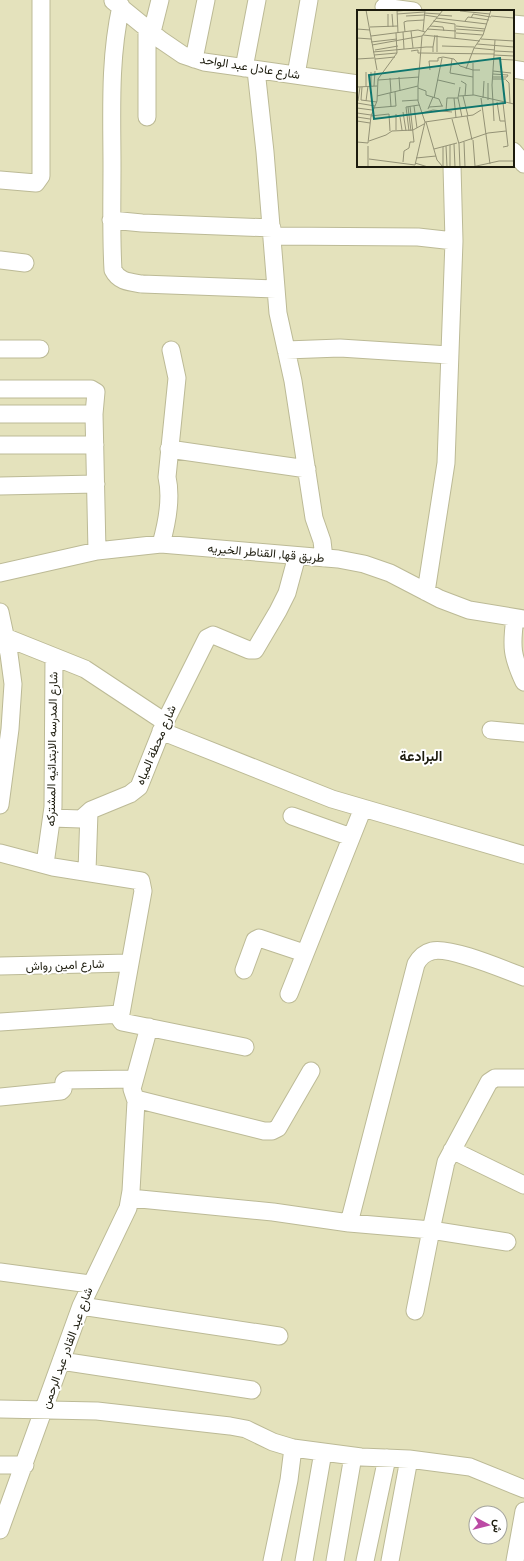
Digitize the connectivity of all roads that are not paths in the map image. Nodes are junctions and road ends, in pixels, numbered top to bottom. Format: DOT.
graph roads {
  1 [pos="41,0"];
  2 [pos="160,0"];
  3 [pos="206,0"];
  4 [pos="257,0"];
  5 [pos="309,0"];
  6 [pos="117,3"];
  7 [pos="385,6"];
  8 [pos="407,10"];
  9 [pos="514,24"];
  10 [pos="524,25"];
  11 [pos="149,30"];
  12 [pos="194,58"];
  13 [pos="250,69"];
  14 [pos="514,69"];
  15 [pos="524,71"];
  16 [pos="296,75"];
  17 [pos="357,84"];
  18 [pos="147,117"];
  19 [pos="514,152"];
  20 [pos="524,164"];
  21 [pos="452,167"];
  22 [pos="0,180"];
  23 [pos="111,220"];
  24 [pos="272,232"];
  25 [pos="454,241"];
  26 [pos="0,260"];
  27 [pos="25,263"];
  28 [pos="276,289"];
  29 [pos="0,349"];
  30 [pos="40,349"];
  31 [pos="171,350"];
  32 [pos="286,350"];
  33 [pos="450,354"];
  34 [pos="0,389"];
  35 [pos="0,414"];
  36 [pos="94,414"];
  37 [pos="0,446"];
  38 [pos="95,446"];
  39 [pos="169,449"];
  40 [pos="308,469"];
  41 [pos="96,484"];
  42 [pos="0,486"];
  43 [pos="161,544"];
  44 [pos="97,551"];
  45 [pos="297,556"];
  46 [pos="324,558"];
  47 [pos="0,573"];
  48 [pos="426,592"];
  49 [pos="0,612"];
  50 [pos="519,619"];
  51 [pos="5,637"];
  52 [pos="54,657"];
  53 [pos="524,682"];
  54 [pos="163,726"];
  55 [pos="491,730"];
  56 [pos="524,733"];
  57 [pos="0,800"];
  58 [pos="363,808"];
  59 [pos="89,812"];
  60 [pos="292,816"];
  61 [pos="52,818"];
  62 [pos="351,837"];
  63 [pos="0,853"];
  64 [pos="524,855"];
  65 [pos="45,864"];
  66 [pos="87,872"];
  67 [pos="304,953"];
  68 [pos="129,963"];
  69 [pos="0,966"];
  70 [pos="244,970"];
  71 [pos="524,977"];
  72 [pos="289,994"];
  73 [pos="120,1014"];
  74 [pos="0,1022"];
  75 [pos="149,1027"];
  76 [pos="244,1047"];
  77 [pos="311,1071"];
  78 [pos="524,1078"];
  79 [pos="134,1079"];
  80 [pos="0,1096"];
  81 [pos="136,1099"];
  82 [pos="452,1150"];
  83 [pos="524,1185"];
  84 [pos="130,1198"];
  85 [pos="349,1223"];
  86 [pos="431,1230"];
  87 [pos="507,1242"];
  88 [pos="0,1272"];
  89 [pos="90,1284"];
  90 [pos="81,1306"];
  91 [pos="415,1311"];
  92 [pos="278,1336"];
  93 [pos="61,1361"];
  94 [pos="252,1390"];
  95 [pos="0,1409"];
  96 [pos="45,1410"];
  97 [pos="293,1448"];
  98 [pos="323,1452"];
  99 [pos="353,1456"];
  100 [pos="387,1458"];
  101 [pos="409,1459"];
  102 [pos="0,1465"];
  103 [pos="24,1465"];
  104 [pos="524,1489"];
  105 [pos="524,1511"];
  106 [pos="0,1530"];
  107 [pos="272,1561"];
  108 [pos="304,1561"];
  109 [pos="335,1561"];
  110 [pos="365,1561"];
  111 [pos="390,1561"];
  112 [pos="515,1561"];
  1 -- 22 [label="street"];
  2 -- 11 [label="street"];
  3 -- 12 [label="street"];
  4 -- 13 [label="street"];
  5 -- 16 [label="street"];
  6 -- 11 [label="street, شارع عادل عبد الواحد"];
  6 -- 23 [label="street"];
  7 -- 8 [label="street"];
  9 -- 10 [label="street"];
  11 -- 12 [label="street, شارع عادل عبد الواحد"];
  11 -- 18 [label="street"];
  12 -- 13 [label="street, شارع عادل عبد الواحد"];
  13 -- 16 [label="street, شارع عادل عبد الواحد"];
  13 -- 24 [label="street"];
  14 -- 15 [label="street"];
  16 -- 17 [label="street, شارع عادل عبد الواحد"];
  19 -- 20 [label="street"];
  21 -- 25 [label="street"];
  23 -- 24 [label="street"];
  23 -- 28 [label="street"];
  24 -- 25 [label="street"];
  24 -- 28 [label="street"];
  25 -- 33 [label="street"];
  26 -- 27 [label="street"];
  28 -- 32 [label="street"];
  29 -- 30 [label="street"];
  31 -- 39 [label="street"];
  32 -- 33 [label="street"];
  32 -- 40 [label="street"];
  33 -- 48 [label="street"];
  34 -- 36 [label="street"];
  35 -- 36 [label="street"];
  36 -- 38 [label="street"];
  37 -- 38 [label="street"];
  38 -- 41 [label="street"];
  39 -- 40 [label="street"];
  39 -- 43 [label="street"];
  40 -- 46 [label="street"];
  41 -- 42 [label="street"];
  41 -- 44 [label="street"];
  43 -- 44 [label="street, طريق قها, القناطر الخيريه"];
  43 -- 45 [label="street, طريق قها, القناطر الخيريه"];
  44 -- 47 [label="street, طريق قها, القناطر الخيريه"];
  45 -- 46 [label="street, طريق قها, القناطر الخيريه"];
  45 -- 54 [label="street, شارع محطة المياه"];
  46 -- 48 [label="street, طريق قها, القناطر الخيريه"];
  48 -- 50 [label="street, طريق قها, القناطر الخيريه"];
  49 -- 51 [label="street"];
  50 -- 53 [label="street"];
  51 -- 52 [label="street"];
  51 -- 57 [label="street"];
  52 -- 54 [label="street"];
  52 -- 61 [label="street, شارع المدرسه الابتدائيه المشتركه"];
  54 -- 58 [label="street"];
  54 -- 59 [label="street, شارع محطة المياه"];
  55 -- 56 [label="street"];
  58 -- 62 [label="street"];
  58 -- 64 [label="street"];
  59 -- 61 [label="street, شارع محطة المياه"];
  59 -- 66 [label="street"];
  60 -- 62 [label="street"];
  61 -- 65 [label="street, شارع المدرسه الابتدائيه المشتركه"];
  62 -- 67 [label="street"];
  63 -- 65 [label="street"];
  65 -- 66 [label="street"];
  66 -- 68 [label="street"];
  67 -- 70 [label="street"];
  67 -- 72 [label="street"];
  68 -- 69 [label="street, شارع امين رواش"];
  68 -- 73 [label="street"];
  71 -- 85 [label="street"];
  73 -- 74 [label="street"];
  73 -- 75 [label="street"];
  75 -- 76 [label="street"];
  75 -- 79 [label="street, شارع عبد القادر عبد الرحمن"];
  77 -- 81 [label="street"];
  78 -- 82 [label="street"];
  79 -- 80 [label="street"];
  79 -- 81 [label="street, شارع عبد القادر عبد الرحمن"];
  81 -- 84 [label="street, شارع عبد القادر عبد الرحمن"];
  82 -- 83 [label="street"];
  82 -- 86 [label="street"];
  84 -- 85 [label="street"];
  84 -- 89 [label="street, شارع عبد القادر عبد الرحمن"];
  85 -- 86 [label="street"];
  86 -- 87 [label="street"];
  86 -- 91 [label="street"];
  88 -- 89 [label="street"];
  89 -- 90 [label="street, شارع عبد القادر عبد الرحمن"];
  90 -- 92 [label="street"];
  90 -- 93 [label="street, شارع عبد القادر عبد الرحمن"];
  93 -- 94 [label="street"];
  93 -- 96 [label="street, شارع عبد القادر عبد الرحمن"];
  95 -- 96 [label="street"];
  96 -- 97 [label="street"];
  96 -- 103 [label="street, شارع عبد القادر عبد الرحمن"];
  97 -- 98 [label="street"];
  97 -- 107 [label="street"];
  98 -- 99 [label="street"];
  98 -- 108 [label="street"];
  99 -- 100 [label="street"];
  99 -- 109 [label="street"];
  100 -- 101 [label="street"];
  100 -- 110 [label="street"];
  101 -- 104 [label="street"];
  101 -- 111 [label="street"];
  102 -- 103 [label="street"];
  103 -- 106 [label="street, شارع عبد القادر عبد الرحمن"];
  105 -- 112 [label="street"];
}
